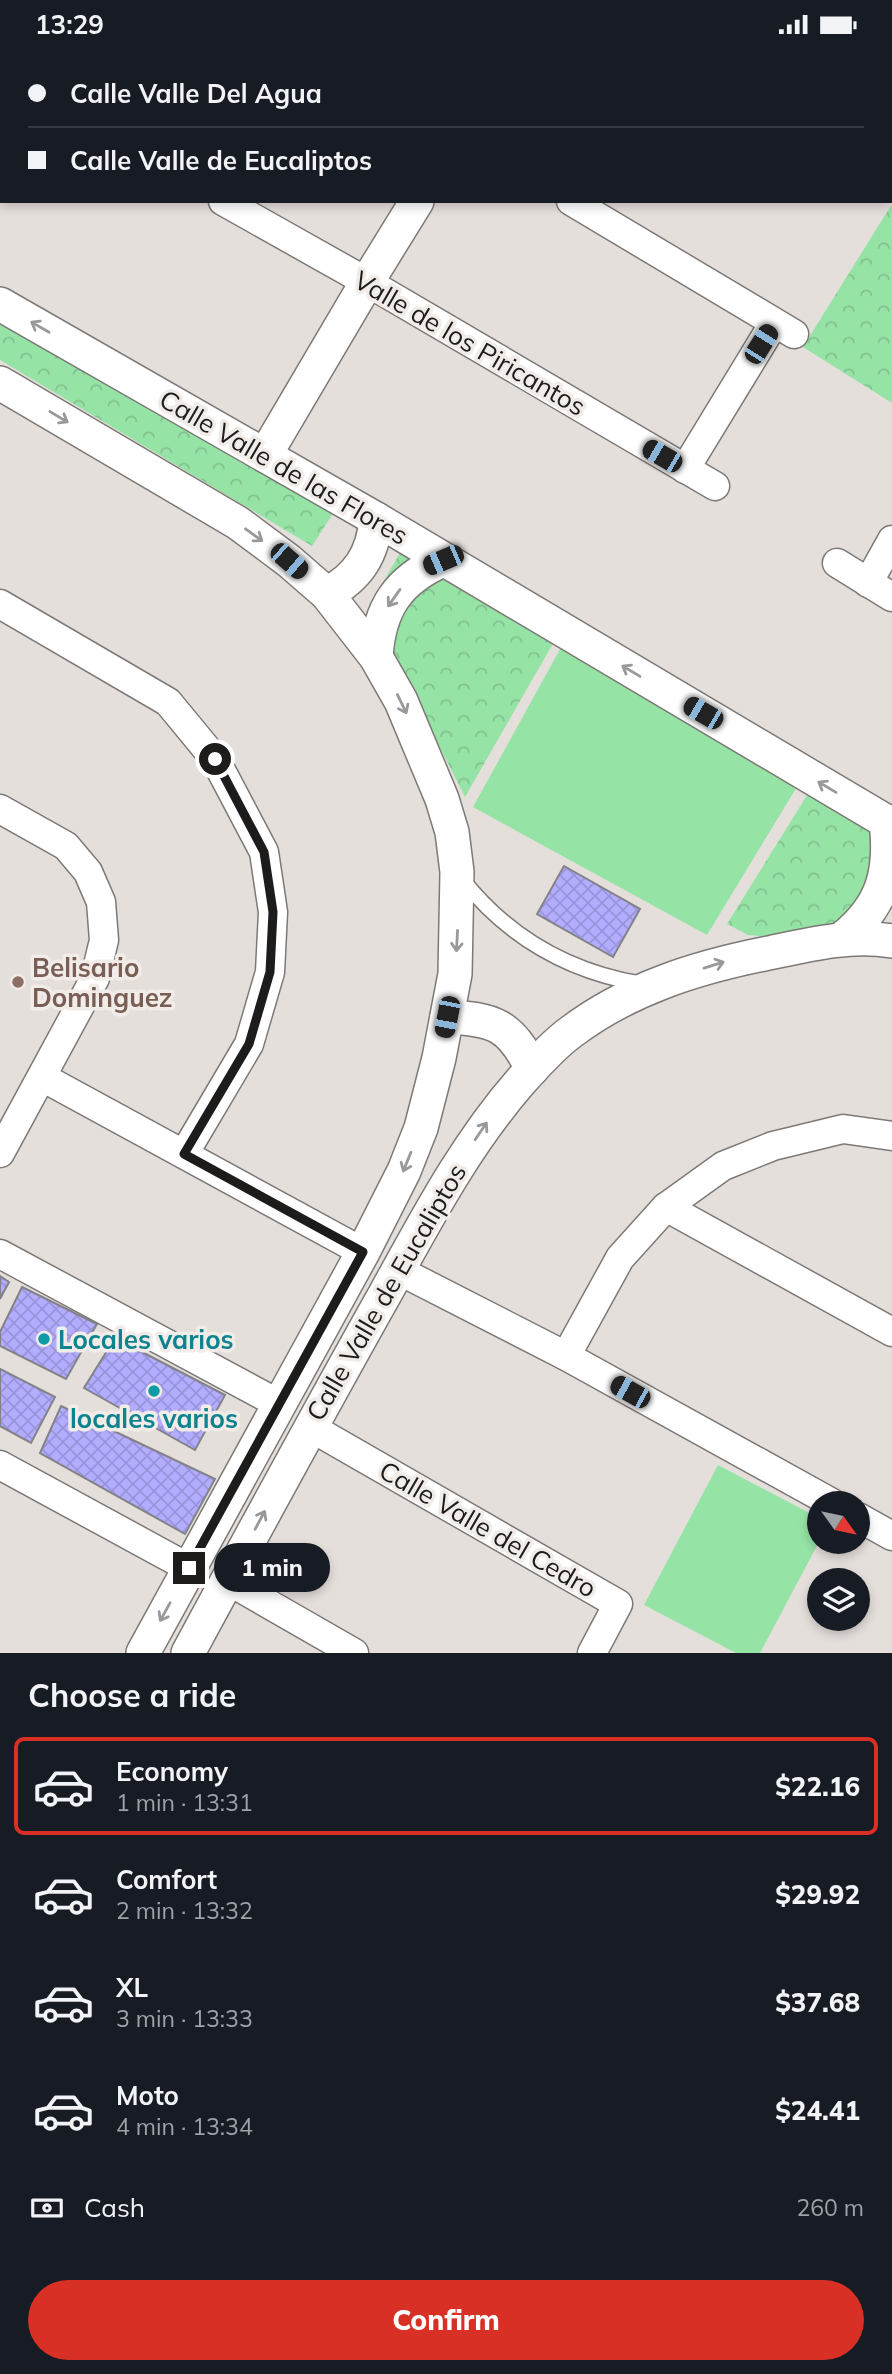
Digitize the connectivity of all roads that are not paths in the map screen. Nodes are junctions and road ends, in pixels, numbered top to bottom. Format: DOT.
graph roads {
  1 [pos="227,203"];
  2 [pos="416,203"];
  3 [pos="573,203"];
  4 [pos="367,282"];
  5 [pos="0,304"];
  6 [pos="0,383"];
  7 [pos="265,456"];
  8 [pos="685,469"];
  9 [pos="715,487"];
  10 [pos="376,519"];
  11 [pos="892,540"];
  12 [pos="443,560"];
  13 [pos="837,563"];
  14 [pos="868,583"];
  15 [pos="327,594"];
  16 [pos="892,597"];
  17 [pos="0,604"];
  18 [pos="376,657"];
  19 [pos="0,809"];
  20 [pos="889,823"];
  21 [pos="457,872"];
  22 [pos="843,938"];
  23 [pos="892,941"];
  24 [pos="649,986"];
  25 [pos="447,1017"];
  26 [pos="532,1069"];
  27 [pos="42,1077"];
  28 [pos="892,1136"];
  29 [pos="0,1153"];
  30 [pos="184,1154"];
  31 [pos="666,1207"];
  32 [pos="363,1252"];
  33 [pos="0,1254"];
  34 [pos="398,1270"];
  35 [pos="892,1332"];
  36 [pos="566,1356"];
  37 [pos="279,1403"];
  38 [pos="310,1427"];
  39 [pos="0,1465"];
  40 [pos="810,1491"];
  41 [pos="870,1524"];
  42 [pos="892,1536"];
  43 [pos="189,1568"];
  44 [pos="227,1580"];
  45 [pos="143,1653"];
  46 [pos="187,1653"];
  47 [pos="354,1653"];
  48 [pos="592,1653"];
  1 -- 4 [label="street, Valle de los Piricantos"];
  2 -- 4 [label="street"];
  3 -- 8 [label="street"];
  4 -- 7 [label="street"];
  4 -- 8 [label="street, Valle de los Piricantos"];
  7 -- 5 [label="street, Calle Valle de las Flores, one-way"];
  6 -- 15 [label="street, one-way"];
  7 -- 10 [label="street, Calle Valle de las Flores"];
  8 -- 9 [label="street, Valle de los Piricantos"];
  10 -- 12 [label="street, Calle Valle de las Flores"];
  10 -- 15 [label="street"];
  11 -- 14 [label="street"];
  12 -- 18 [label="street, one-way"];
  20 -- 12 [label="street, Calle Valle de las Flores, one-way"];
  13 -- 14 [label="street"];
  14 -- 16 [label="street"];
  15 -- 18 [label="street"];
  17 -- 30 [label="street"];
  18 -- 21 [label="street, one-way"];
  19 -- 27 [label="street"];
  20 -- 22 [label="street"];
  21 -- 24 [label="lane"];
  21 -- 25 [label="street, Calle Valle de Eucaliptos, one-way"];
  22 -- 23 [label="street"];
  24 -- 22 [label="street, one-way"];
  24 -- 26 [label="street, Calle Valle de Eucaliptos"];
  25 -- 26 [label="street"];
  25 -- 32 [label="street, Calle Valle de Eucaliptos, one-way"];
  34 -- 26 [label="street, Calle Valle de Eucaliptos, one-way"];
  27 -- 29 [label="street"];
  27 -- 30 [label="street"];
  28 -- 31 [label="street"];
  30 -- 32 [label="street"];
  31 -- 35 [label="street"];
  31 -- 36 [label="street"];
  32 -- 37 [label="street, Calle Valle de Eucaliptos"];
  33 -- 37 [label="street"];
  34 -- 36 [label="street"];
  34 -- 38 [label="street, Calle Valle de Eucaliptos"];
  36 -- 40 [label="street"];
  37 -- 43 [label="street, Calle Valle de Eucaliptos"];
  44 -- 38 [label="street, Calle Valle de Eucaliptos, one-way"];
  38 -- 48 [label="street, Calle Valle del Cedro"];
  39 -- 43 [label="street"];
  41 -- 42 [label="street"];
  43 -- 45 [label="street, Calle Valle de Eucaliptos, one-way"];
  44 -- 46 [label="street, Calle Valle de Eucaliptos"];
  44 -- 47 [label="street"];
}
